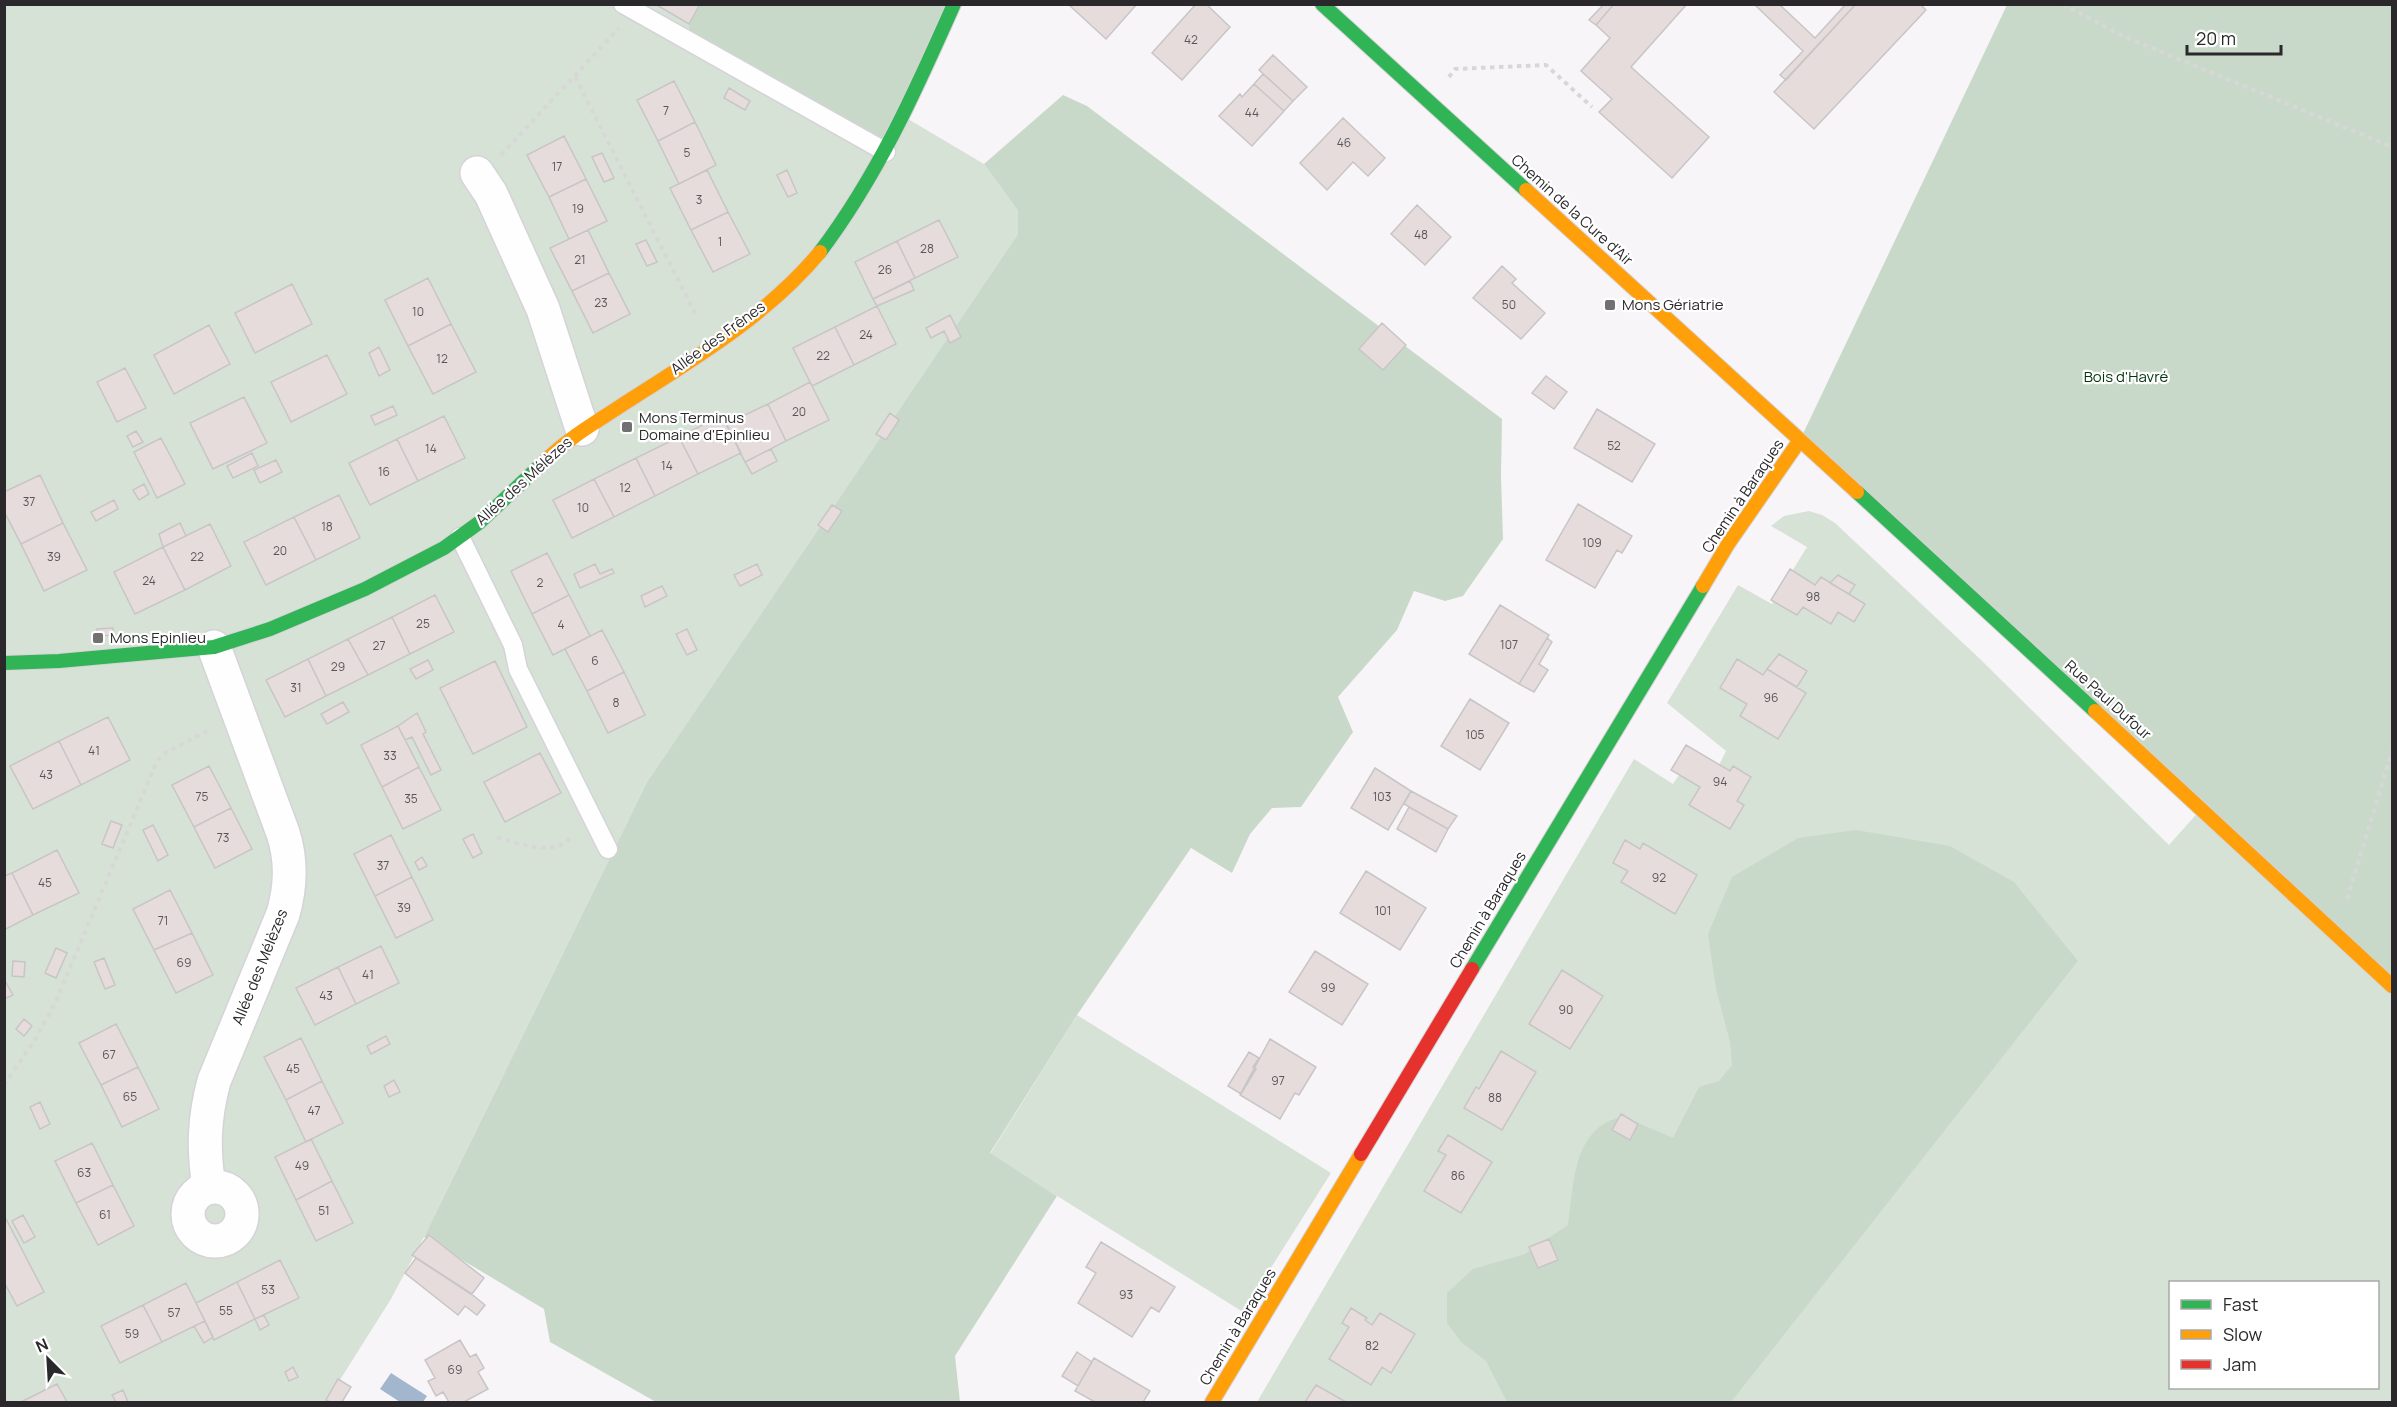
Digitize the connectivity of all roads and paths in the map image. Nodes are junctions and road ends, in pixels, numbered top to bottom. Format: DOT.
graph roads {
  1 [pos="954,4"];
  2 [pos="1322,4"];
  3 [pos="2063,4"];
  4 [pos="628,8"];
  5 [pos="575,77"];
  6 [pos="1431,103"];
  7 [pos="1592,107"];
  8 [pos="2392,147"];
  9 [pos="886,152"];
  10 [pos="479,175"];
  11 [pos="712,346"];
  12 [pos="582,429"];
  13 [pos="1800,440"];
  14 [pos="460,537"];
  15 [pos="214,647"];
  16 [pos="4,663"];
  17 [pos="239,715"];
  18 [pos="2392,751"];
  19 [pos="577,788"];
  20 [pos="497,838"];
  21 [pos="608,849"];
  22 [pos="2337,932"];
  23 [pos="2392,986"];
  24 [pos="4,1085"];
  25 [pos="209,1187"];
  26 [pos="1212,1402"];
  1 -- 9 [label="street, Allée des Frênes"];
  2 -- 6 [label="street, Chemin de la Cure d'Air"];
  3 -- 8 [label="path"];
  4 -- 5 [label="path"];
  4 -- 9 [label="lane"];
  5 -- 10 [label="path"];
  5 -- 11 [label="path"];
  6 -- 7 [label="path"];
  6 -- 13 [label="street, Chemin de la Cure d'Air"];
  9 -- 11 [label="street, Allée des Frênes"];
  10 -- 12 [label="street, Allée des Mélèzes"];
  11 -- 12 [label="street, Allée des Frênes"];
  12 -- 14 [label="street, Allée des Mélèzes"];
  13 -- 22 [label="street, Rue Paul Dufour"];
  13 -- 26 [label="street, Chemin à Baraques"];
  14 -- 15 [label="street, Allée des Mélèzes"];
  14 -- 19 [label="lane"];
  15 -- 16 [label="street, Allée des Mélèzes"];
  15 -- 17 [label="street, Allée des Mélèzes"];
  17 -- 24 [label="path"];
  17 -- 25 [label="street, Allée des Mélèzes"];
  18 -- 22 [label="path"];
  19 -- 20 [label="path"];
  19 -- 21 [label="lane"];
  22 -- 23 [label="street, Rue Paul Dufour"];
}
